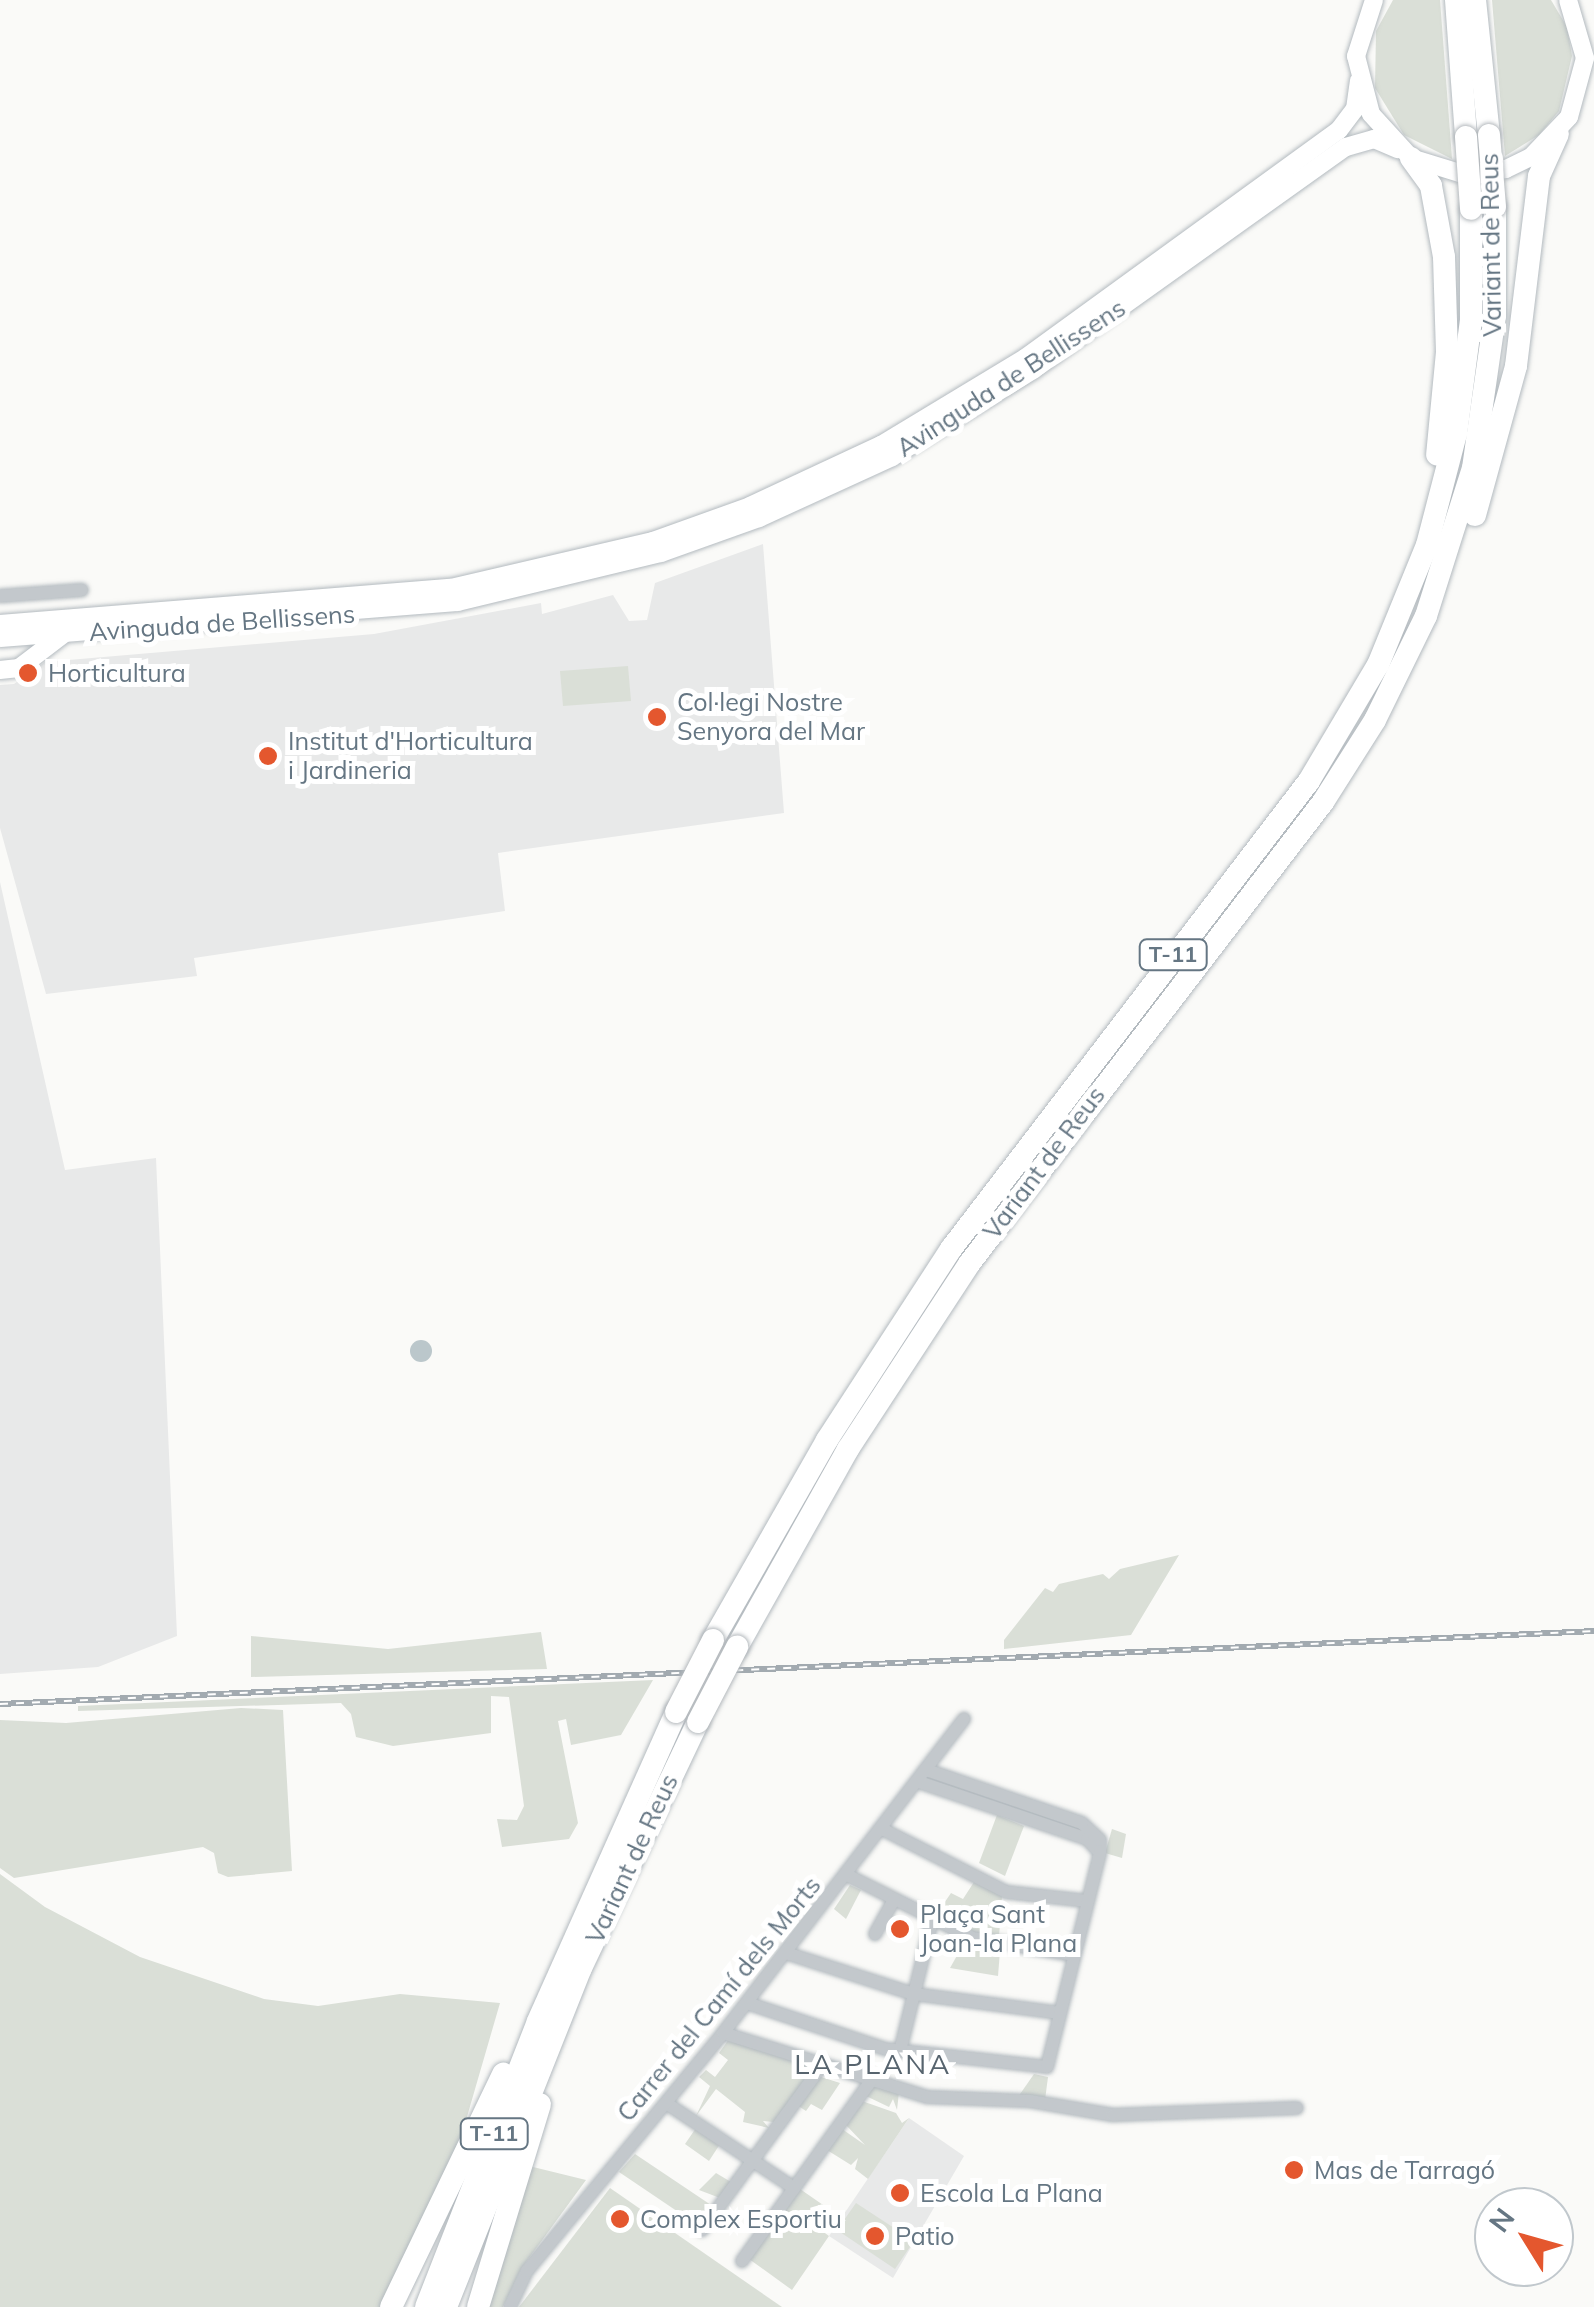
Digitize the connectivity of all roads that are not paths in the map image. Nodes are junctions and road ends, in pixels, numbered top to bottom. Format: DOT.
graph roads {
  1 [pos="1374,0"];
  2 [pos="1453,0"];
  3 [pos="1479,0"];
  4 [pos="1568,0"];
  5 [pos="1594,36"];
  6 [pos="1470,49"];
  7 [pos="1585,58"];
  8 [pos="1359,81"];
  9 [pos="1558,134"];
  10 [pos="1478,136"];
  11 [pos="1404,153"];
  12 [pos="82,590"];
  13 [pos="0,596"];
  14 [pos="0,624"];
  15 [pos="65,633"];
  16 [pos="0,638"];
  17 [pos="1378,665"];
  18 [pos="0,670"];
  19 [pos="1375,720"];
  20 [pos="687,1717"];
  21 [pos="964,1719"];
  22 [pos="929,1771"];
  23 [pos="919,1782"];
  24 [pos="882,1829"];
  25 [pos="1090,1835"];
  26 [pos="846,1876"];
  27 [pos="894,1900"];
  28 [pos="1088,1901"];
  29 [pos="934,1917"];
  30 [pos="876,1934"];
  31 [pos="786,1953"];
  32 [pos="1075,1954"];
  33 [pos="572,1965"];
  34 [pos="914,1994"];
  35 [pos="747,2003"];
  36 [pos="1060,2013"];
  37 [pos="723,2033"];
  38 [pos="900,2050"];
  39 [pos="820,2067"];
  40 [pos="871,2081"];
  41 [pos="666,2103"];
  42 [pos="1298,2108"];
  43 [pos="753,2160"];
  44 [pos="794,2188"];
  45 [pos="702,2230"];
  46 [pos="742,2260"];
  47 [pos="392,2307"];
  48 [pos="426,2307"];
  49 [pos="446,2307"];
  50 [pos="478,2307"];
  51 [pos="510,2307"];
  1 -- 8 [label="main road"];
  2 -- 6 [label="highway, Variant de Reus / T-11"];
  3 -- 6 [label="highway, Variant de Reus / T-11"];
  4 -- 7 [label="main road"];
  5 -- 7 [label="main road"];
  6 -- 10 [label="highway, Variant de Reus / T-11"];
  7 -- 9 [label="main road"];
  8 -- 11 [label="main road"];
  8 -- 14 [label="main road, Avinguda de Bellissens"];
  9 -- 11 [label="main road, Avinguda de Bellissens"];
  9 -- 19 [label="highway"];
  10 -- 17 [label="highway, Variant de Reus / T-11, bridge"];
  10 -- 19 [label="highway, Variant de Reus / T-11, bridge"];
  11 -- 15 [label="main road, Avinguda de Bellissens"];
  11 -- 17 [label="highway"];
  12 -- 13 [label="street"];
  15 -- 16 [label="main road, Avinguda de Bellissens"];
  15 -- 18 [label="main road"];
  17 -- 20 [label="highway, Variant de Reus / T-11, bridge"];
  19 -- 20 [label="highway, Variant de Reus / T-11, bridge"];
  20 -- 33 [label="highway, Variant de Reus / T-11"];
  21 -- 22 [label="street, Carrer del Camí dels Morts"];
  22 -- 23 [label="street, Carrer del Camí dels Morts"];
  22 -- 25 [label="street"];
  23 -- 24 [label="street, Carrer del Camí dels Morts"];
  23 -- 25 [label="street"];
  24 -- 26 [label="street, Carrer del Camí dels Morts"];
  24 -- 28 [label="street"];
  25 -- 28 [label="street"];
  26 -- 27 [label="street"];
  26 -- 31 [label="street, Carrer del Camí dels Morts"];
  27 -- 29 [label="street"];
  27 -- 30 [label="street"];
  28 -- 32 [label="street"];
  29 -- 32 [label="street"];
  29 -- 34 [label="street"];
  31 -- 34 [label="street"];
  31 -- 35 [label="street, Carrer del Camí dels Morts"];
  32 -- 36 [label="street"];
  33 -- 47 [label="highway"];
  33 -- 48 [label="highway, Variant de Reus / T-11"];
  33 -- 49 [label="highway, Variant de Reus / T-11"];
  33 -- 50 [label="highway"];
  34 -- 36 [label="street"];
  34 -- 38 [label="street"];
  35 -- 37 [label="street, Carrer del Camí dels Morts"];
  35 -- 38 [label="street"];
  36 -- 38 [label="street"];
  37 -- 39 [label="street"];
  37 -- 41 [label="street, Carrer del Camí dels Morts"];
  39 -- 40 [label="street"];
  39 -- 43 [label="street"];
  40 -- 42 [label="street"];
  40 -- 44 [label="street"];
  41 -- 43 [label="street"];
  41 -- 51 [label="street, Carrer del Camí dels Morts"];
  43 -- 44 [label="street"];
  43 -- 45 [label="street"];
  44 -- 46 [label="street"];
}
